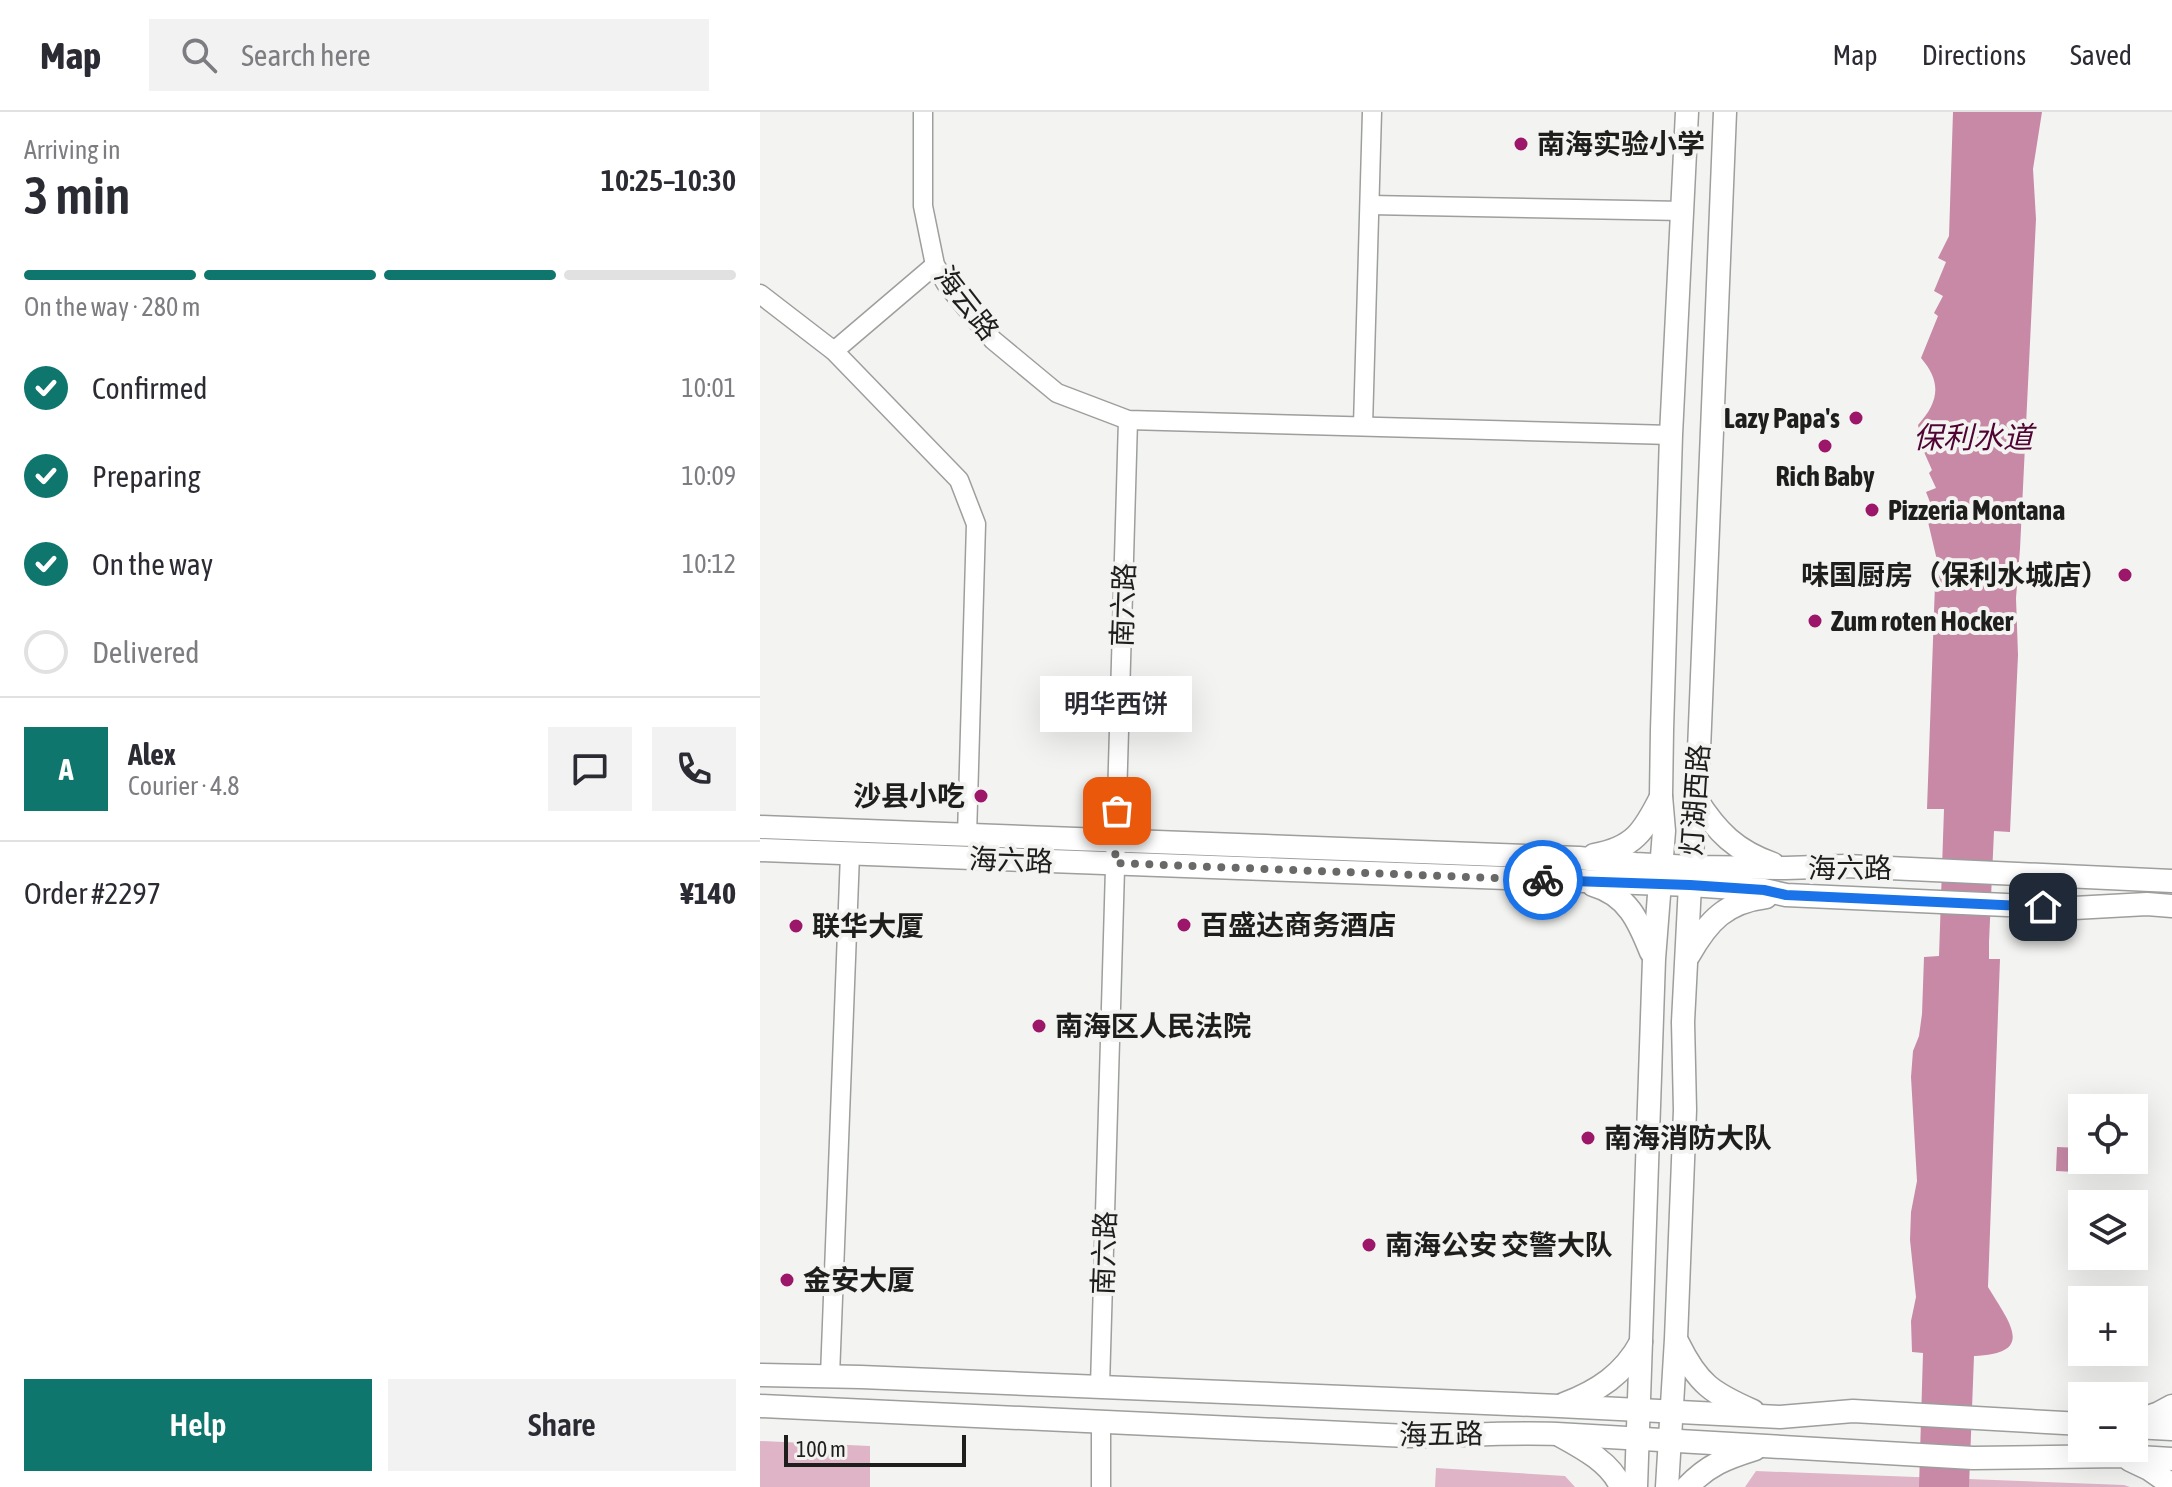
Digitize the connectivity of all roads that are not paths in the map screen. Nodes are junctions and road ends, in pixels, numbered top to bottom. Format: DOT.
graph roads {
  1 [pos="923,112"];
  2 [pos="1372,112"];
  3 [pos="1687,112"];
  4 [pos="1725,112"];
  5 [pos="1370,205"];
  6 [pos="1683,211"];
  7 [pos="935,265"];
  8 [pos="760,294"];
  9 [pos="834,351"];
  10 [pos="1128,420"];
  11 [pos="1363,426"];
  12 [pos="1671,435"];
  13 [pos="1661,796"];
  14 [pos="1696,799"];
  15 [pos="760,827"];
  16 [pos="967,836"];
  17 [pos="760,850"];
  18 [pos="1116,852"];
  19 [pos="850,854"];
  20 [pos="1786,868"];
  21 [pos="1578,869"];
  22 [pos="1661,875"];
  23 [pos="1690,876"];
  24 [pos="2172,878"];
  25 [pos="1786,895"];
  26 [pos="2147,904"];
  27 [pos="2172,906"];
  28 [pos="2172,917"];
  29 [pos="1654,959"];
  30 [pos="1686,959"];
  31 [pos="1676,1339"];
  32 [pos="1641,1341"];
  33 [pos="760,1375"];
  34 [pos="830,1376"];
  35 [pos="1100,1386"];
  36 [pos="760,1406"];
  37 [pos="1559,1406"];
  38 [pos="2172,1406"];
  39 [pos="1638,1410"];
  40 [pos="1672,1411"];
  41 [pos="1765,1416"];
  42 [pos="2148,1418"];
  43 [pos="1101,1421"];
  44 [pos="2068,1423"];
  45 [pos="2148,1426"];
  46 [pos="2172,1429"];
  47 [pos="1557,1434"];
  48 [pos="1638,1438"];
  49 [pos="1670,1440"];
  50 [pos="1766,1446"];
  51 [pos="2068,1457"];
  52 [pos="2148,1458"];
  53 [pos="2172,1459"];
  54 [pos="2134,1462"];
  55 [pos="2172,1485"];
  56 [pos="1101,1487"];
  57 [pos="1621,1487"];
  58 [pos="1636,1487"];
  59 [pos="1667,1487"];
  60 [pos="1687,1487"];
  1 -- 7 [label="street, 海云路"];
  2 -- 5 [label="street"];
  3 -- 6 [label="main road, 灯湖西路"];
  4 -- 14 [label="main road, 灯湖西路"];
  5 -- 6 [label="street"];
  5 -- 11 [label="street"];
  6 -- 12 [label="main road, 灯湖西路"];
  7 -- 9 [label="street"];
  7 -- 10 [label="street, 海云路"];
  8 -- 9 [label="street"];
  9 -- 16 [label="street"];
  10 -- 11 [label="street"];
  10 -- 18 [label="street, 南六路"];
  11 -- 12 [label="street"];
  12 -- 13 [label="main road, 灯湖西路"];
  13 -- 21 [label="main road"];
  13 -- 22 [label="main road, 灯湖西路"];
  14 -- 20 [label="main road"];
  14 -- 23 [label="main road, 灯湖西路"];
  15 -- 16 [label="main road, 海六路"];
  16 -- 18 [label="main road, 海六路"];
  17 -- 19 [label="main road, 海六路"];
  18 -- 19 [label="main road, 海六路"];
  18 -- 21 [label="main road, 海六路"];
  18 -- 35 [label="street, 南六路"];
  19 -- 34 [label="street"];
  20 -- 23 [label="main road, 海六路"];
  20 -- 24 [label="main road, 海六路"];
  21 -- 22 [label="main road, 海六路"];
  21 -- 29 [label="main road"];
  22 -- 23 [label="main road, 海六路"];
  22 -- 29 [label="main road, 灯湖西路"];
  23 -- 25 [label="main road, 海六路"];
  23 -- 30 [label="main road, 灯湖西路"];
  25 -- 26 [label="main road, 海六路"];
  25 -- 30 [label="main road"];
  26 -- 27 [label="main road, 海六路"];
  26 -- 28 [label="main road"];
  29 -- 32 [label="main road, 灯湖西路"];
  30 -- 31 [label="main road, 灯湖西路"];
  31 -- 40 [label="main road, 灯湖西路"];
  31 -- 41 [label="main road"];
  32 -- 37 [label="main road"];
  32 -- 39 [label="main road, 灯湖西路"];
  33 -- 34 [label="main road"];
  34 -- 35 [label="main road"];
  35 -- 37 [label="main road"];
  36 -- 43 [label="main road, 海五路"];
  37 -- 39 [label="main road"];
  38 -- 42 [label="main road"];
  39 -- 40 [label="main road"];
  39 -- 48 [label="main road, 灯湖西路"];
  40 -- 41 [label="main road"];
  40 -- 49 [label="main road, 灯湖西路"];
  41 -- 44 [label="main road"];
  43 -- 47 [label="main road, 海五路"];
  43 -- 56 [label="street"];
  45 -- 46 [label="main road"];
  47 -- 48 [label="main road, 海五路"];
  47 -- 57 [label="main road"];
  48 -- 49 [label="main road, 海五路"];
  48 -- 58 [label="main road, 灯湖西路"];
  49 -- 50 [label="main road, 海五路"];
  49 -- 59 [label="main road, 灯湖西路"];
  50 -- 51 [label="main road, 海五路"];
  50 -- 60 [label="main road"];
  52 -- 53 [label="main road, 海五路"];
  54 -- 55 [label="main road"];
}
